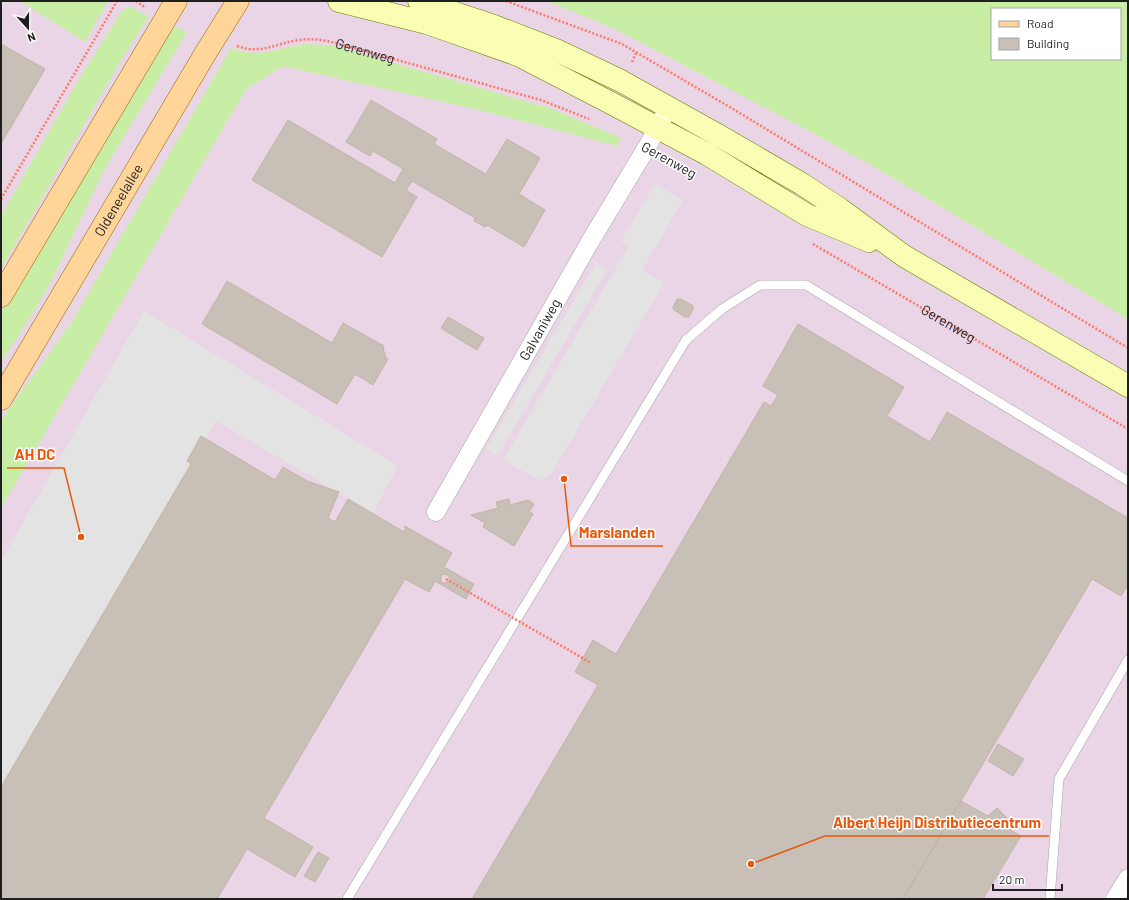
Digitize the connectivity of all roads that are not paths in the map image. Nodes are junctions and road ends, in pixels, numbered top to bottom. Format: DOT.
graph roads {
  1 [pos="176,1"];
  2 [pos="238,1"];
  3 [pos="339,1"];
  4 [pos="419,1"];
  5 [pos="669,107"];
  6 [pos="658,128"];
  7 [pos="904,256"];
  8 [pos="1,296"];
  9 [pos="1128,386"];
  10 [pos="1,400"];
  11 [pos="1128,481"];
  12 [pos="436,512"];
  13 [pos="1128,660"];
  14 [pos="1128,878"];
  15 [pos="347,899"];
  16 [pos="1050,899"];
  17 [pos="1116,899"];
  1 -- 8 [label="main road"];
  2 -- 10 [label="main road, Oldeneelallee"];
  3 -- 6 [label="main road, Gerenweg"];
  4 -- 5 [label="main road, Gerenweg"];
  5 -- 6 [label="street, Galvaniweg"];
  5 -- 7 [label="main road, Gerenweg"];
  6 -- 7 [label="main road, Gerenweg"];
  6 -- 12 [label="street, Galvaniweg"];
  7 -- 9 [label="main road, Gerenweg"];
  11 -- 15 [label="lane"];
  13 -- 16 [label="lane"];
  14 -- 17 [label="street"];
}
